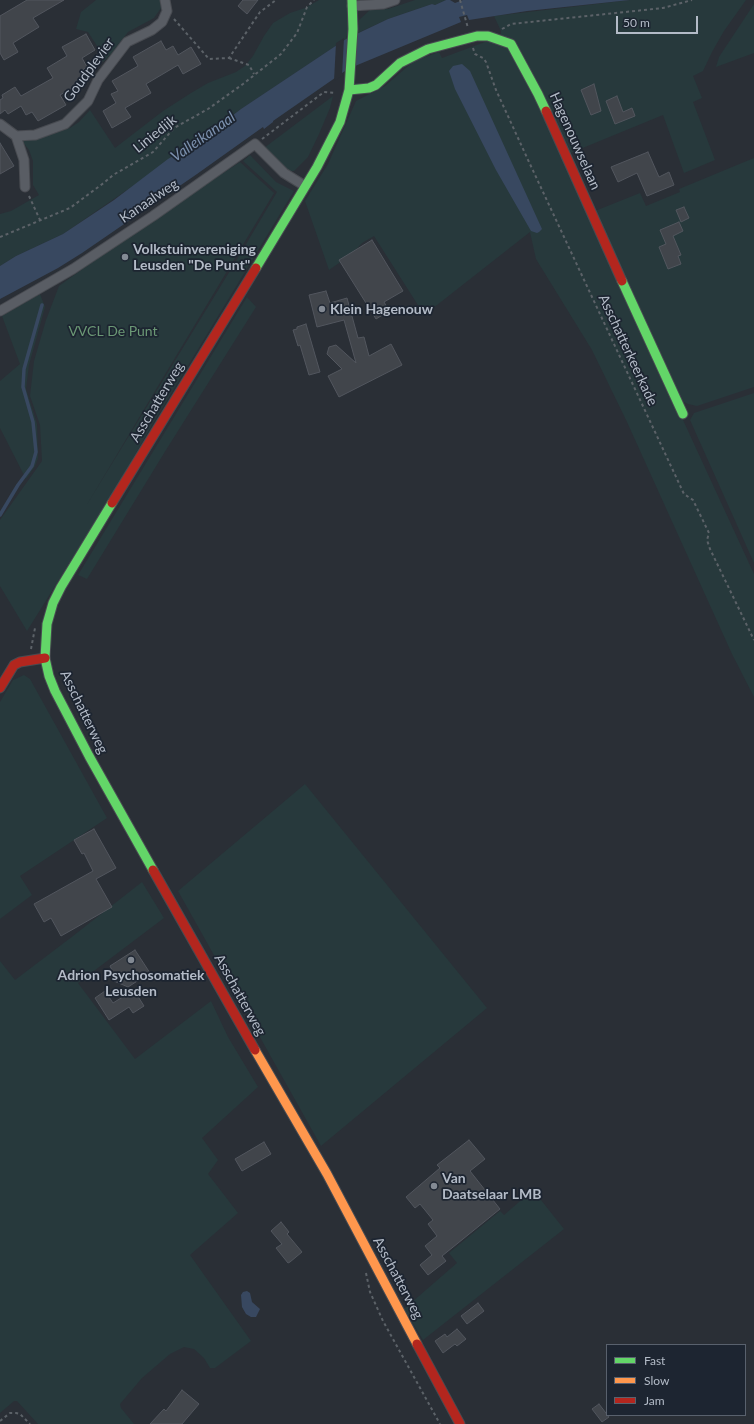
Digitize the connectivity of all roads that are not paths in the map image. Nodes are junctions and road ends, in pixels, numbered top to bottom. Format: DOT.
graph roads {
  1 [pos="165,0"];
  2 [pos="396,0"];
  3 [pos="352,3"];
  4 [pos="349,90"];
  5 [pos="0,124"];
  6 [pos="16,136"];
  7 [pos="305,186"];
  8 [pos="25,187"];
  9 [pos="0,311"];
  10 [pos="683,414"];
  11 [pos="45,658"];
  12 [pos="0,688"];
  13 [pos="460,1424"];
  1 -- 6 [label="street, Goudplevier"];
  2 -- 3 [label="street"];
  3 -- 4 [label="street, Asschatterweg"];
  4 -- 7 [label="street, Asschatterweg"];
  4 -- 10 [label="street, Hagenouwselaan"];
  5 -- 6 [label="street"];
  6 -- 8 [label="street"];
  7 -- 9 [label="street, Kanaalweg"];
  7 -- 11 [label="street, Asschatterweg"];
  11 -- 12 [label="street"];
  11 -- 13 [label="street, Asschatterweg"];
}
